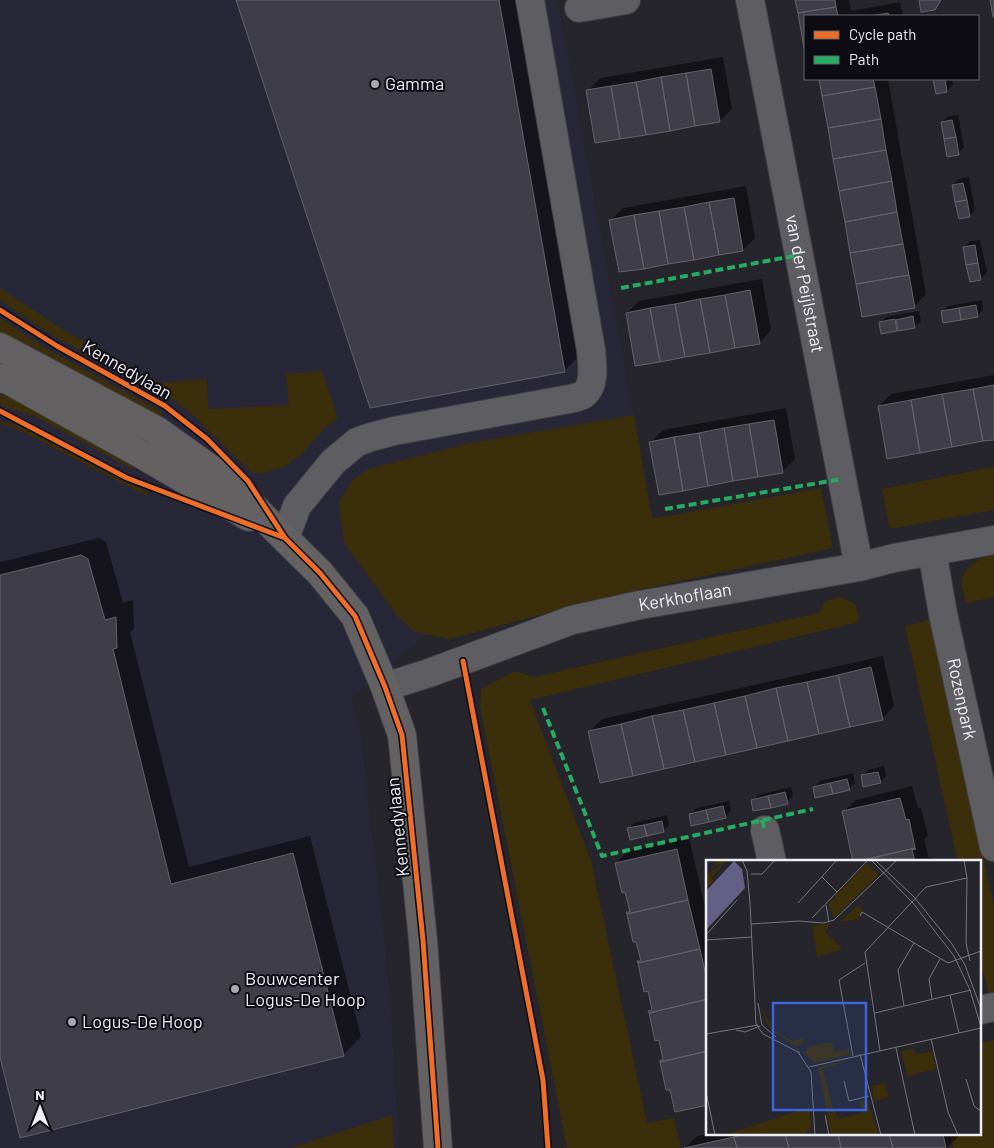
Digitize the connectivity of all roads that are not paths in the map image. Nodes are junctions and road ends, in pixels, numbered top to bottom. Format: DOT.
graph roads {
  1 [pos="530,0"];
  2 [pos="626,0"];
  3 [pos="750,0"];
  4 [pos="579,8"];
  5 [pos="0,347"];
  6 [pos="0,378"];
  7 [pos="285,538"];
  8 [pos="994,540"];
  9 [pos="932,552"];
  10 [pos="859,566"];
  11 [pos="385,687"];
  12 [pos="764,830"];
  13 [pos="994,847"];
  14 [pos="772,860"];
  15 [pos="438,1148"];
  1 -- 7 [label="street"];
  2 -- 4 [label="street"];
  3 -- 10 [label="street, van der Peijlstraat"];
  5 -- 7 [label="main road, Kennedylaan"];
  6 -- 7 [label="main road, Kennedylaan"];
  7 -- 11 [label="main road, Kennedylaan"];
  8 -- 9 [label="street, Kerkhoflaan"];
  9 -- 10 [label="street, Kerkhoflaan"];
  9 -- 13 [label="street, Rozenpark"];
  10 -- 11 [label="street, Kerkhoflaan"];
  11 -- 15 [label="main road, Kennedylaan"];
  12 -- 14 [label="street"];
}
